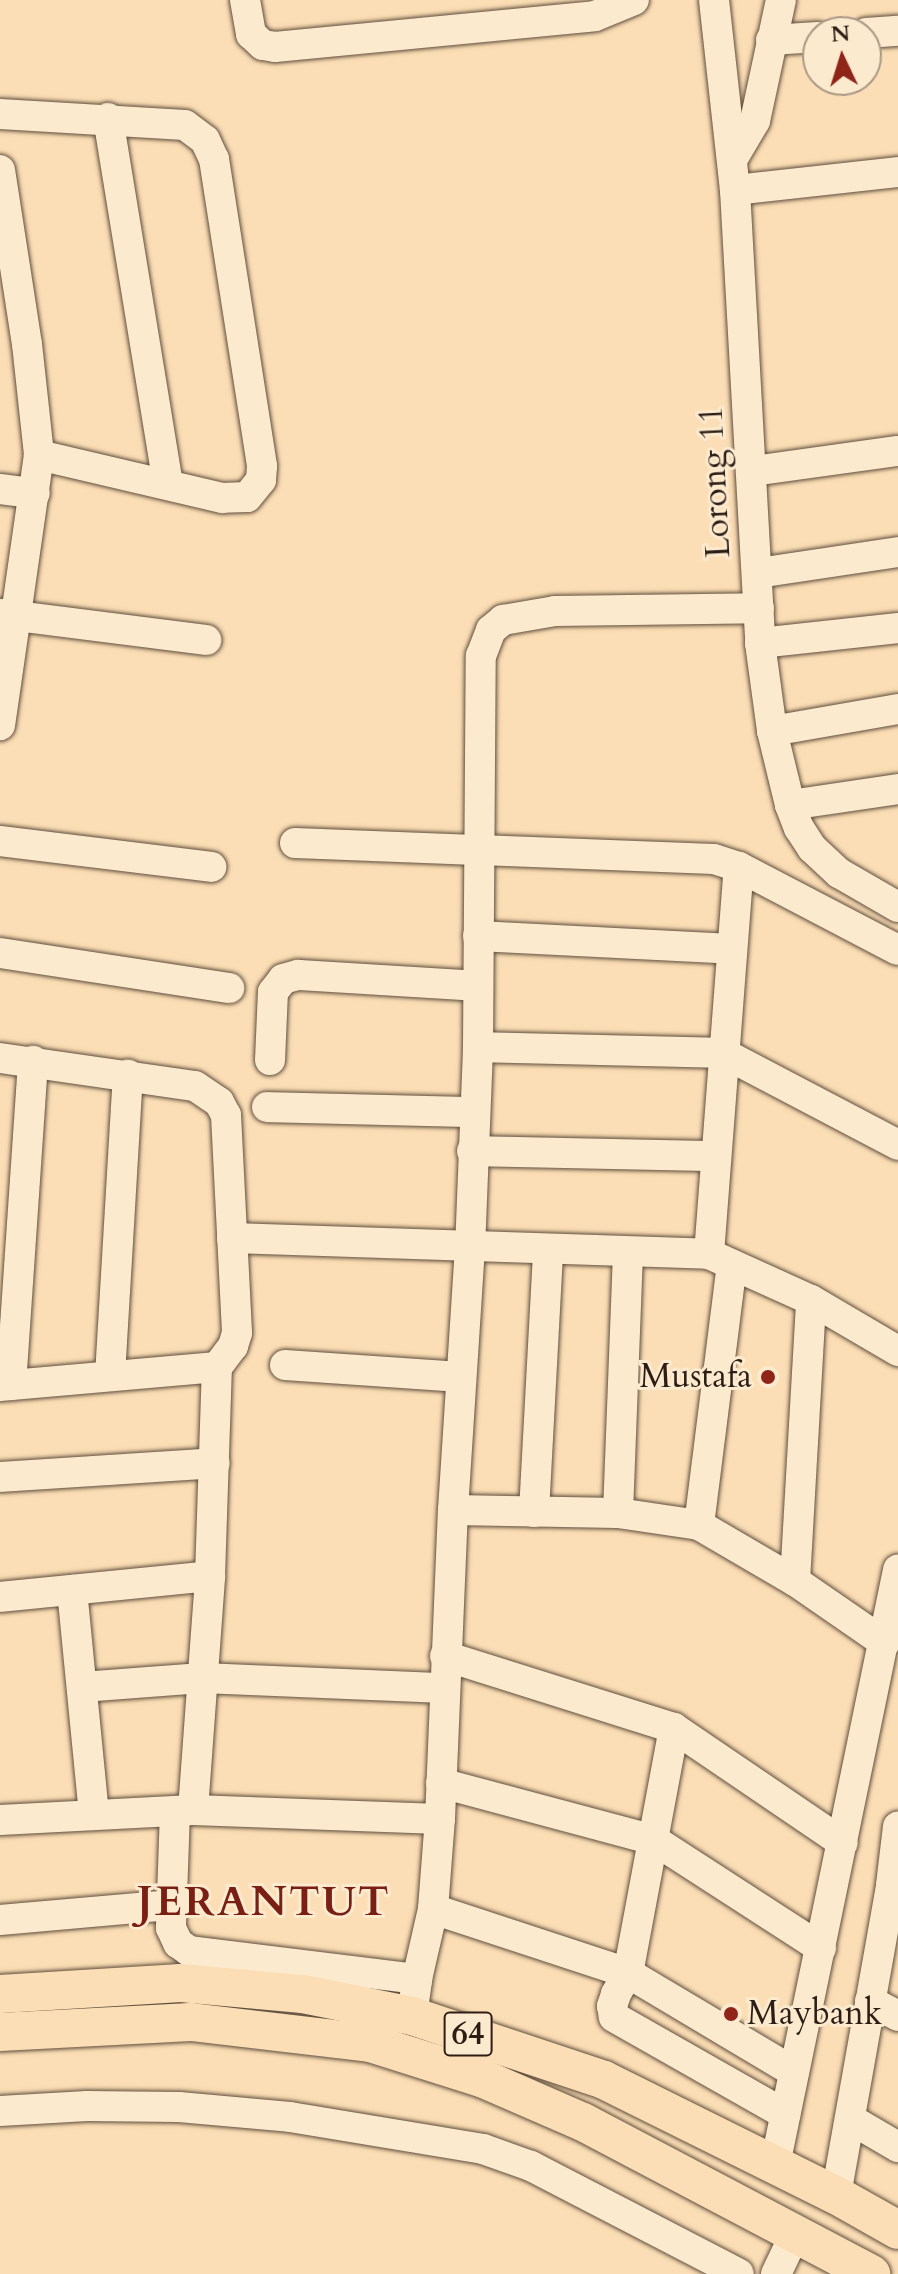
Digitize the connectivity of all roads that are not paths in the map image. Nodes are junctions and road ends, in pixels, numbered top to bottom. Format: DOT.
graph roads {
  1 [pos="245,0"];
  2 [pos="634,0"];
  3 [pos="714,0"];
  4 [pos="781,0"];
  5 [pos="802,38"];
  6 [pos="771,40"];
  7 [pos="0,114"];
  8 [pos="108,118"];
  9 [pos="0,170"];
  10 [pos="898,172"];
  11 [pos="734,175"];
  12 [pos="898,451"];
  13 [pos="39,455"];
  14 [pos="753,471"];
  15 [pos="168,483"];
  16 [pos="0,489"];
  17 [pos="35,493"];
  18 [pos="898,552"];
  19 [pos="758,573"];
  20 [pos="759,608"];
  21 [pos="9,615"];
  22 [pos="898,628"];
  23 [pos="206,640"];
  24 [pos="760,643"];
  25 [pos="898,709"];
  26 [pos="0,725"];
  27 [pos="772,731"];
  28 [pos="898,789"];
  29 [pos="790,805"];
  30 [pos="0,841"];
  31 [pos="295,843"];
  32 [pos="478,848"];
  33 [pos="211,867"];
  34 [pos="739,867"];
  35 [pos="898,907"];
  36 [pos="478,936"];
  37 [pos="732,949"];
  38 [pos="898,950"];
  39 [pos="0,953"];
  40 [pos="477,986"];
  41 [pos="229,988"];
  42 [pos="478,1047"];
  43 [pos="723,1053"];
  44 [pos="0,1058"];
  45 [pos="270,1060"];
  46 [pos="33,1061"];
  47 [pos="128,1075"];
  48 [pos="267,1107"];
  49 [pos="473,1112"];
  50 [pos="898,1145"];
  51 [pos="472,1151"];
  52 [pos="716,1156"];
  53 [pos="232,1238"];
  54 [pos="470,1249"];
  55 [pos="548,1250"];
  56 [pos="628,1252"];
  57 [pos="720,1259"];
  58 [pos="811,1300"];
  59 [pos="898,1351"];
  60 [pos="285,1365"];
  61 [pos="217,1367"];
  62 [pos="110,1376"];
  63 [pos="461,1377"];
  64 [pos="6,1386"];
  65 [pos="215,1463"];
  66 [pos="0,1477"];
  67 [pos="453,1510"];
  68 [pos="534,1512"];
  69 [pos="618,1513"];
  70 [pos="699,1525"];
  71 [pos="898,1570"];
  72 [pos="210,1576"];
  73 [pos="795,1581"];
  74 [pos="72,1590"];
  75 [pos="0,1597"];
  76 [pos="885,1643"];
  77 [pos="445,1656"];
  78 [pos="202,1678"];
  79 [pos="82,1687"];
  80 [pos="444,1688"];
  81 [pos="674,1728"];
  82 [pos="441,1783"];
  83 [pos="184,1810"];
  84 [pos="94,1815"];
  85 [pos="440,1819"];
  86 [pos="0,1820"];
  87 [pos="898,1826"];
  88 [pos="654,1840"];
  89 [pos="843,1843"];
  90 [pos="895,1877"];
  91 [pos="172,1905"];
  92 [pos="433,1909"];
  93 [pos="0,1920"];
  94 [pos="821,1948"];
  95 [pos="628,1973"];
  96 [pos="417,1979"];
  97 [pos="0,1994"];
  98 [pos="870,2001"];
  99 [pos="412,2016"];
  100 [pos="898,2016"];
  101 [pos="0,2032"];
  102 [pos="794,2072"];
  103 [pos="0,2111"];
  104 [pos="785,2114"];
  105 [pos="850,2119"];
  106 [pos="898,2147"];
  107 [pos="775,2165"];
  108 [pos="836,2195"];
  109 [pos="898,2230"];
  110 [pos="796,2232"];
  111 [pos="739,2274"];
  112 [pos="776,2274"];
  113 [pos="871,2274"];
  1 -- 2 [label="street"];
  3 -- 11 [label="street, Lorong 11"];
  4 -- 6 [label="street"];
  5 -- 6 [label="street"];
  6 -- 11 [label="street"];
  7 -- 8 [label="street"];
  8 -- 15 [label="street"];
  8 -- 15 [label="street"];
  9 -- 13 [label="street"];
  10 -- 11 [label="street"];
  11 -- 14 [label="street, Lorong 11"];
  12 -- 14 [label="street"];
  13 -- 15 [label="street"];
  13 -- 17 [label="street"];
  14 -- 19 [label="street, Lorong 11"];
  16 -- 17 [label="street"];
  17 -- 21 [label="street"];
  18 -- 19 [label="street"];
  19 -- 20 [label="street, Lorong 11"];
  20 -- 24 [label="street, Lorong 11"];
  20 -- 32 [label="street"];
  21 -- 23 [label="street"];
  21 -- 26 [label="street"];
  22 -- 24 [label="street"];
  24 -- 27 [label="street, Lorong 11"];
  25 -- 27 [label="street"];
  27 -- 29 [label="street, Lorong 11"];
  28 -- 29 [label="street"];
  29 -- 35 [label="street, Lorong 11"];
  30 -- 33 [label="street"];
  31 -- 32 [label="street"];
  32 -- 34 [label="street"];
  32 -- 36 [label="street"];
  34 -- 37 [label="street"];
  34 -- 38 [label="street"];
  36 -- 37 [label="street"];
  36 -- 40 [label="street"];
  37 -- 43 [label="street"];
  39 -- 41 [label="street"];
  40 -- 42 [label="street"];
  40 -- 45 [label="street"];
  42 -- 43 [label="street"];
  42 -- 49 [label="street"];
  43 -- 50 [label="street"];
  43 -- 52 [label="street"];
  44 -- 46 [label="street"];
  46 -- 47 [label="street"];
  46 -- 64 [label="street"];
  47 -- 53 [label="street"];
  47 -- 62 [label="street"];
  48 -- 49 [label="street"];
  49 -- 51 [label="street"];
  51 -- 52 [label="street"];
  51 -- 54 [label="street"];
  52 -- 57 [label="street"];
  53 -- 54 [label="street"];
  53 -- 61 [label="street"];
  54 -- 55 [label="street"];
  54 -- 63 [label="street"];
  55 -- 56 [label="street"];
  55 -- 68 [label="street"];
  56 -- 57 [label="street"];
  56 -- 69 [label="street"];
  57 -- 58 [label="street"];
  57 -- 70 [label="street"];
  58 -- 59 [label="street"];
  58 -- 73 [label="street"];
  60 -- 63 [label="street"];
  61 -- 62 [label="street"];
  61 -- 65 [label="street"];
  62 -- 64 [label="street"];
  63 -- 67 [label="street"];
  65 -- 66 [label="street"];
  65 -- 72 [label="street"];
  67 -- 68 [label="street"];
  67 -- 77 [label="street"];
  68 -- 69 [label="street"];
  69 -- 70 [label="street"];
  70 -- 73 [label="street"];
  71 -- 76 [label="street"];
  72 -- 74 [label="street"];
  72 -- 78 [label="street"];
  73 -- 76 [label="street"];
  74 -- 75 [label="street"];
  74 -- 79 [label="street"];
  76 -- 89 [label="street"];
  77 -- 80 [label="street"];
  77 -- 81 [label="street"];
  78 -- 79 [label="street"];
  78 -- 80 [label="street"];
  78 -- 83 [label="street"];
  79 -- 84 [label="street"];
  80 -- 82 [label="street"];
  81 -- 88 [label="street"];
  81 -- 89 [label="street"];
  82 -- 85 [label="street"];
  82 -- 88 [label="street"];
  83 -- 84 [label="street"];
  83 -- 85 [label="street"];
  83 -- 91 [label="street"];
  84 -- 86 [label="street"];
  85 -- 92 [label="street"];
  87 -- 90 [label="street"];
  88 -- 94 [label="street"];
  88 -- 95 [label="street"];
  89 -- 94 [label="street"];
  90 -- 98 [label="street"];
  91 -- 93 [label="street"];
  91 -- 96 [label="street"];
  92 -- 95 [label="street"];
  92 -- 96 [label="street"];
  94 -- 102 [label="street"];
  95 -- 102 [label="street"];
  95 -- 104 [label="street"];
  96 -- 99 [label="street"];
  97 -- 99 [label="main road, 64"];
  98 -- 100 [label="street"];
  98 -- 105 [label="street"];
  99 -- 107 [label="main road, 64"];
  101 -- 110 [label="main road, 64"];
  102 -- 104 [label="street"];
  103 -- 111 [label="street"];
  104 -- 107 [label="street"];
  105 -- 106 [label="street"];
  105 -- 108 [label="street"];
  107 -- 108 [label="main road, 64"];
  108 -- 109 [label="main road, 64"];
  110 -- 112 [label="street"];
  110 -- 113 [label="main road, 64"];
}
